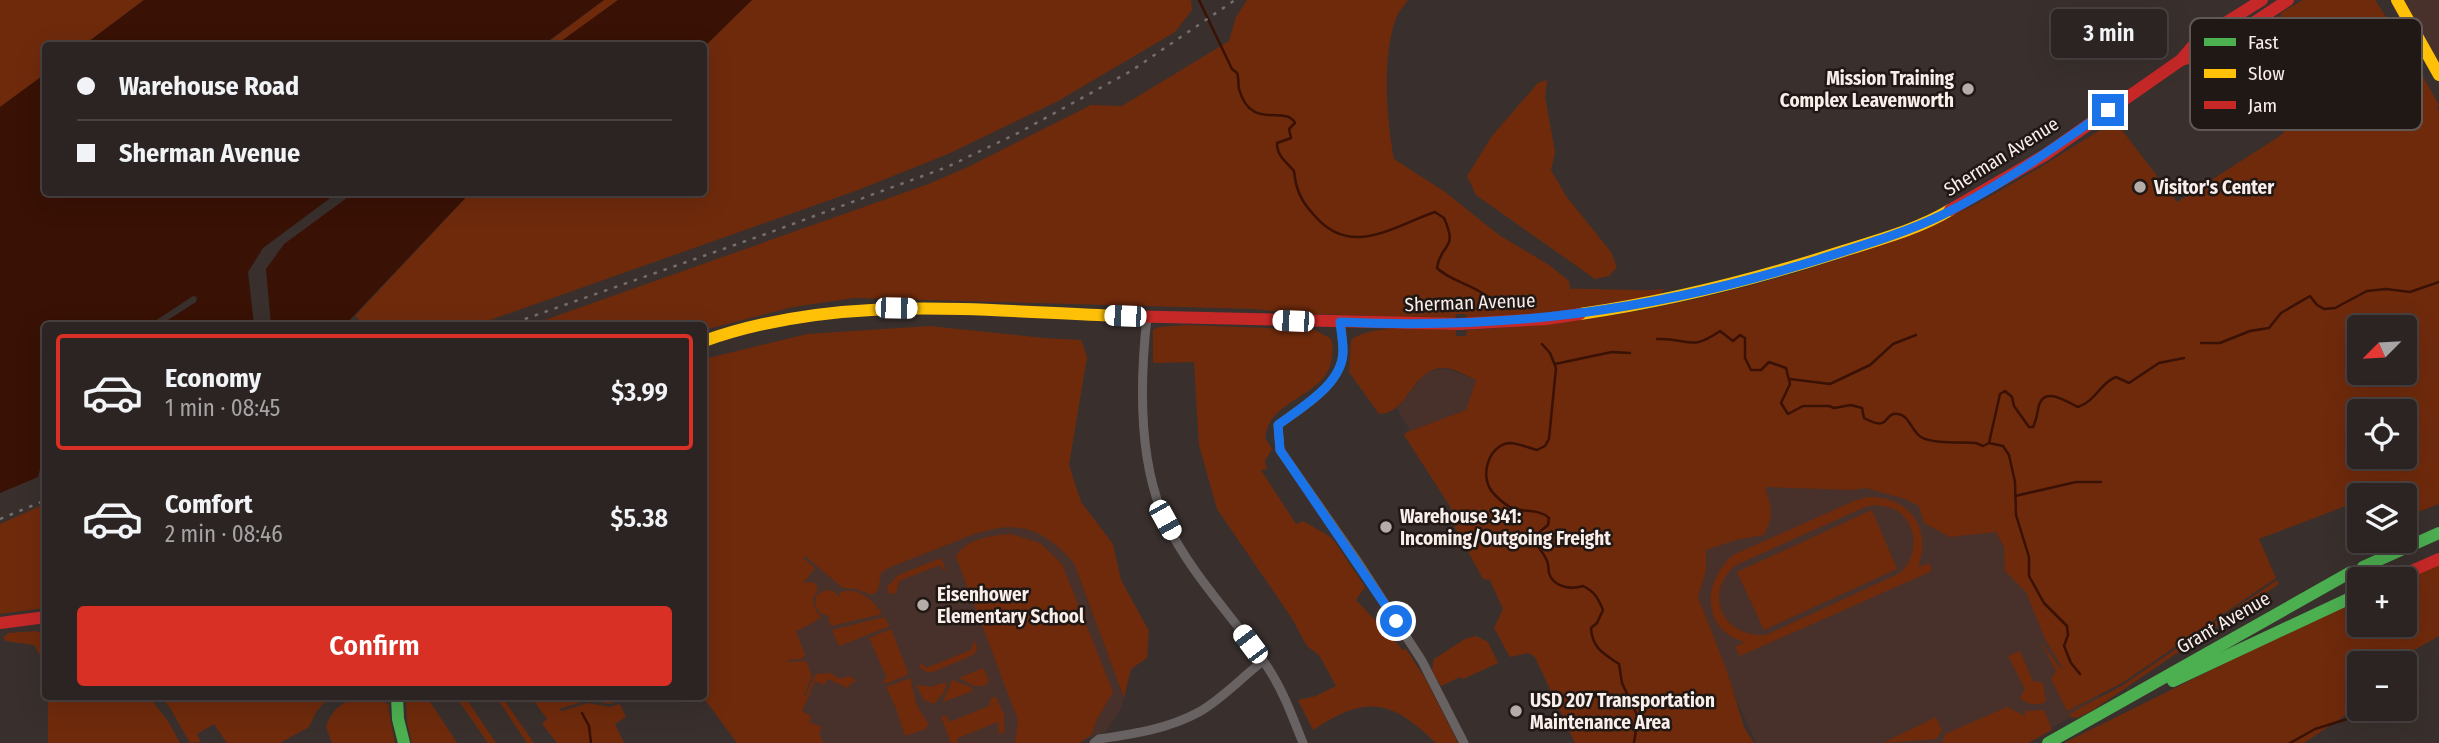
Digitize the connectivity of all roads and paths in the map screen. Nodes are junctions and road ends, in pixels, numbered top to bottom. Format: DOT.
graph roads {
  1 [pos="2262,0"];
  2 [pos="2288,0"];
  3 [pos="2388,0"];
  4 [pos="2400,3"];
  5 [pos="2233,18"];
  6 [pos="2261,18"];
  7 [pos="2422,44"];
  8 [pos="2190,49"];
  9 [pos="2190,57"];
  10 [pos="2181,60"];
  11 [pos="2439,75"];
  12 [pos="1147,317"];
  13 [pos="1340,322"];
  14 [pos="707,340"];
  15 [pos="2439,533"];
  16 [pos="2439,559"];
  17 [pos="2417,569"];
  18 [pos="2347,600"];
  19 [pos="42,618"];
  20 [pos="0,624"];
  21 [pos="1263,661"];
  22 [pos="397,700"];
  23 [pos="2115,707"];
  24 [pos="404,743"];
  25 [pos="1094,743"];
  26 [pos="1303,743"];
  27 [pos="1464,743"];
  28 [pos="2048,743"];
  1 -- 5 [label="main road"];
  2 -- 6 [label="main road"];
  3 -- 4 [label="main road"];
  7 -- 11 [label="main road"];
  8 -- 10 [label="main road"];
  9 -- 10 [label="main road"];
  10 -- 13 [label="main road, Sherman Avenue"];
  12 -- 13 [label="main road, Sherman Avenue"];
  12 -- 14 [label="main road, Sherman Avenue"];
  12 -- 21 [label="street"];
  13 -- 27 [label="street"];
  15 -- 23 [label="main road, Grant Avenue"];
  16 -- 17 [label="main road"];
  18 -- 23 [label="main road, Grant Avenue"];
  19 -- 20 [label="main road"];
  21 -- 25 [label="street"];
  21 -- 26 [label="street"];
  22 -- 24 [label="main road"];
  23 -- 28 [label="main road, Grant Avenue"];
}
